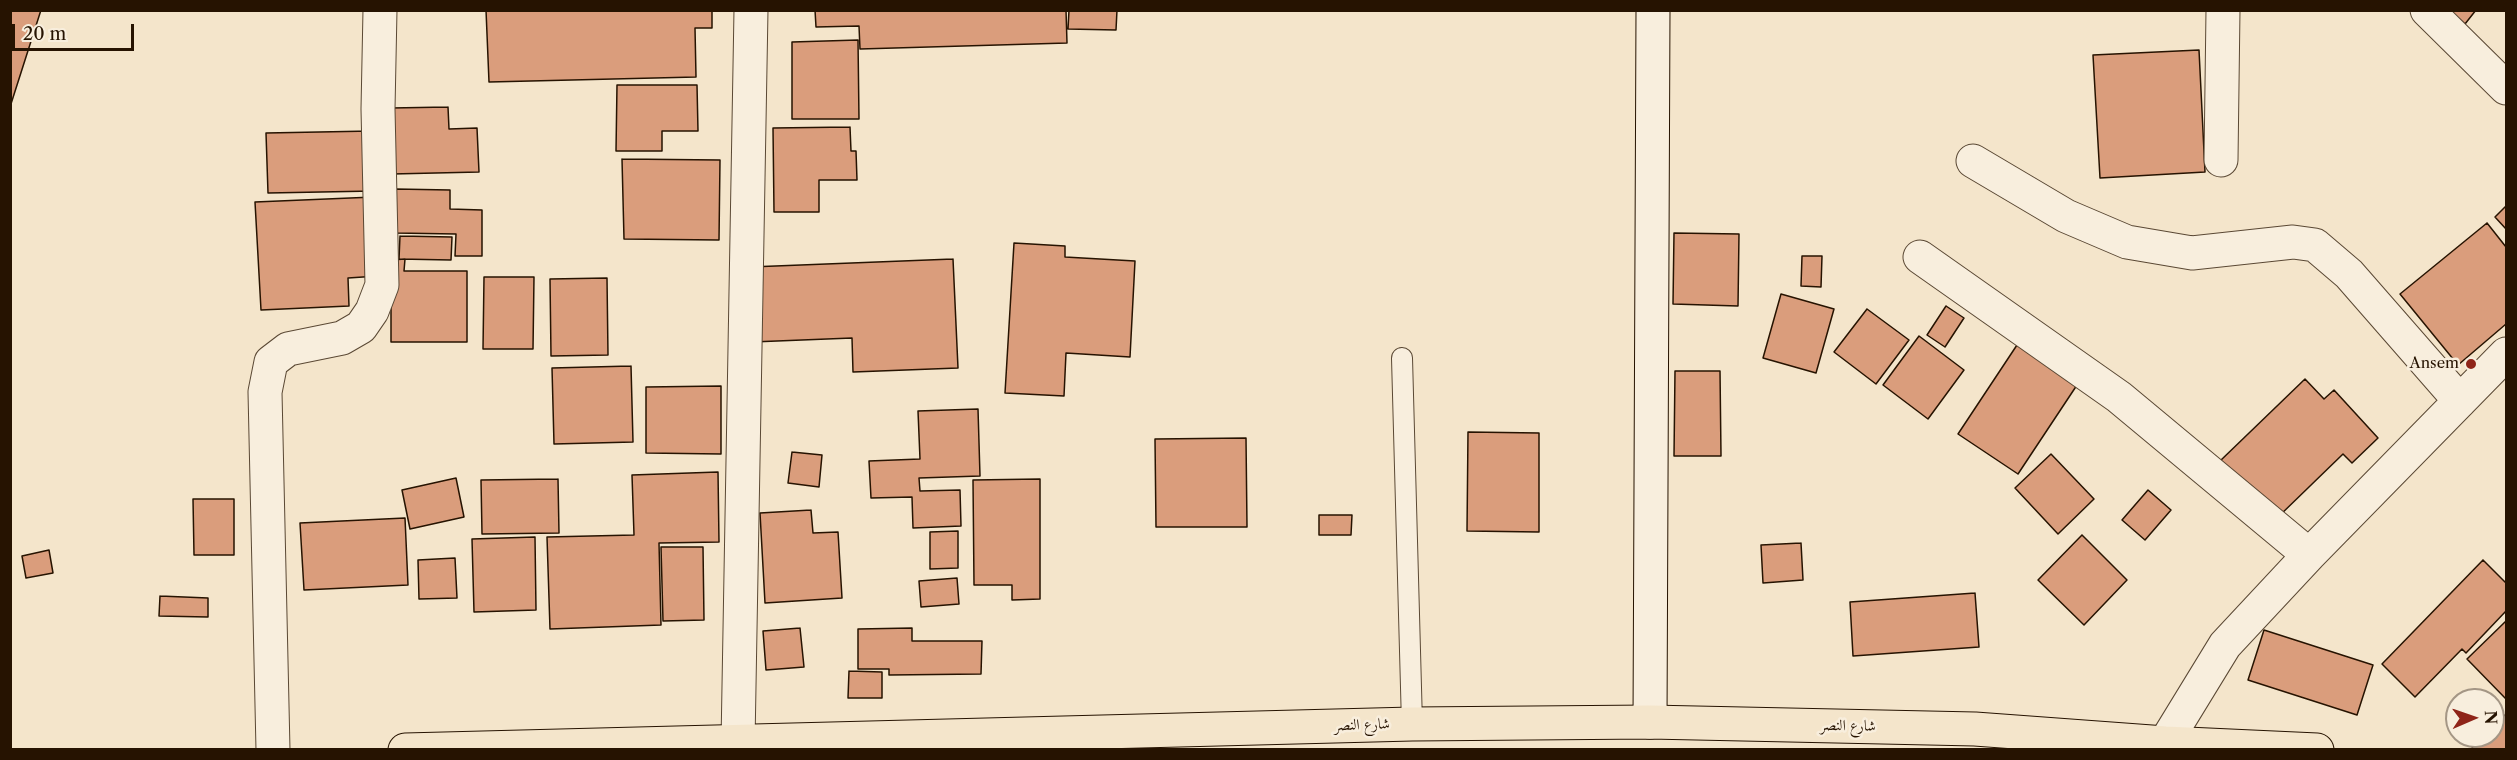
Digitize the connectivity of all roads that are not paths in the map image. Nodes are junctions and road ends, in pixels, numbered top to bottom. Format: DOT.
graph roads {
  1 [pos="380,10"];
  2 [pos="751,10"];
  3 [pos="1653,10"];
  4 [pos="2223,10"];
  5 [pos="2427,10"];
  6 [pos="2506,88"];
  7 [pos="2222,160"];
  8 [pos="1973,161"];
  9 [pos="1920,257"];
  10 [pos="2506,354"];
  11 [pos="1402,358"];
  12 [pos="2460,401"];
  13 [pos="2309,555"];
  14 [pos="1650,722"];
  15 [pos="1412,724"];
  16 [pos="738,742"];
  17 [pos="2165,743"];
  18 [pos="273,750"];
  19 [pos="405,750"];
  20 [pos="2317,750"];
  1 -- 18 [label="street"];
  2 -- 16 [label="street"];
  3 -- 14 [label="street"];
  4 -- 7 [label="street"];
  5 -- 6 [label="street"];
  8 -- 12 [label="street"];
  9 -- 13 [label="street"];
  10 -- 12 [label="street"];
  11 -- 15 [label="lane"];
  12 -- 13 [label="street"];
  13 -- 17 [label="street"];
  14 -- 15 [label="main road, شارع النصر"];
  14 -- 17 [label="main road, شارع النصر"];
  15 -- 16 [label="main road, شارع النصر"];
  16 -- 19 [label="main road, شارع النصر"];
  17 -- 20 [label="main road, شارع النصر"];
}
